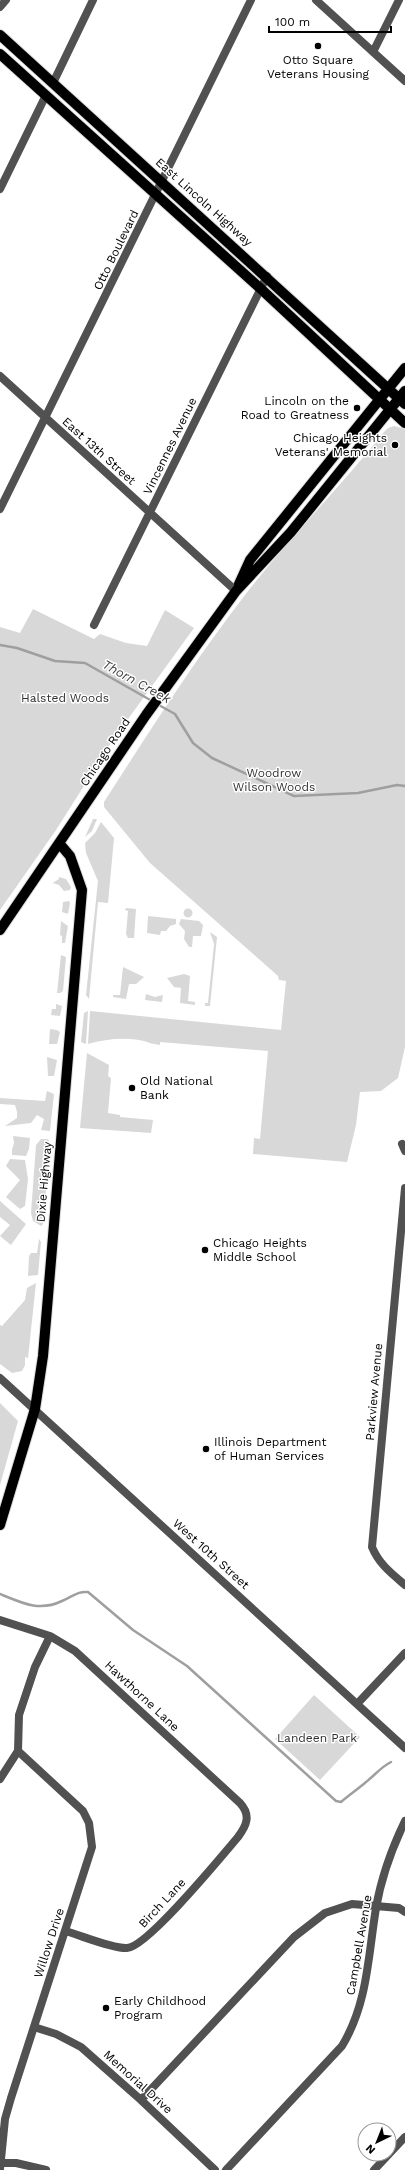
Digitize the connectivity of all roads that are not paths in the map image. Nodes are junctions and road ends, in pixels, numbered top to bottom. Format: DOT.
graph roads {
  1 [pos="6,0"];
  2 [pos="93,0"];
  3 [pos="251,0"];
  4 [pos="316,0"];
  5 [pos="399,0"];
  6 [pos="0,7"];
  7 [pos="0,35"];
  8 [pos="373,52"];
  9 [pos="0,54"];
  10 [pos="405,81"];
  11 [pos="53,83"];
  12 [pos="46,95"];
  13 [pos="162,182"];
  14 [pos="0,189"];
  15 [pos="156,194"];
  16 [pos="267,276"];
  17 [pos="261,289"];
  18 [pos="405,368"];
  19 [pos="0,376"];
  20 [pos="389,389"];
  21 [pos="403,398"];
  22 [pos="380,400"];
  23 [pos="390,409"];
  24 [pos="46,419"];
  25 [pos="405,423"];
  26 [pos="0,509"];
  27 [pos="150,514"];
  28 [pos="236,591"];
  29 [pos="94,625"];
  30 [pos="59,843"];
  31 [pos="0,930"];
  32 [pos="405,1188"];
  33 [pos="0,1378"];
  34 [pos="35,1409"];
  35 [pos="0,1526"];
  36 [pos="405,1585"];
  37 [pos="0,1620"];
  38 [pos="50,1636"];
  39 [pos="405,1653"];
  40 [pos="357,1704"];
  41 [pos="405,1748"];
  42 [pos="18,1750"];
  43 [pos="0,1779"];
  44 [pos="248,1818"];
  45 [pos="405,1821"];
  46 [pos="376,1906"];
  47 [pos="405,1912"];
  48 [pos="65,1931"];
  49 [pos="34,2027"];
  50 [pos="141,2100"];
  51 [pos="405,2137"];
  52 [pos="0,2164"];
  53 [pos="0,2169"];
  54 [pos="46,2170"];
  55 [pos="215,2170"];
  56 [pos="226,2170"];
  57 [pos="374,2170"];
  1 -- 6 [label="street"];
  2 -- 11 [label="street"];
  3 -- 13 [label="street, Otto Boulevard"];
  4 -- 8 [label="street"];
  5 -- 8 [label="street"];
  7 -- 11 [label="main road, East Lincoln Highway"];
  8 -- 10 [label="street"];
  9 -- 12 [label="main road"];
  11 -- 13 [label="main road, East Lincoln Highway"];
  12 -- 14 [label="street"];
  12 -- 15 [label="main road"];
  13 -- 15 [label="street, Otto Boulevard"];
  13 -- 16 [label="main road, East Lincoln Highway"];
  15 -- 17 [label="main road"];
  15 -- 24 [label="street, Otto Boulevard"];
  16 -- 17 [label="street, Vincennes Avenue"];
  16 -- 20 [label="main road, East Lincoln Highway"];
  17 -- 22 [label="main road"];
  17 -- 27 [label="street, Vincennes Avenue"];
  18 -- 20 [label="main road, Chicago Road"];
  19 -- 24 [label="street, East 13th Street"];
  20 -- 21 [label="main road, East Lincoln Highway"];
  20 -- 22 [label="main road, Chicago Road"];
  21 -- 23 [label="main road, Chicago Road"];
  22 -- 23 [label="main road"];
  22 -- 28 [label="main road, Chicago Road"];
  23 -- 25 [label="main road"];
  23 -- 28 [label="main road, Chicago Road"];
  24 -- 26 [label="street, Otto Boulevard"];
  24 -- 27 [label="street, East 13th Street"];
  27 -- 28 [label="street, East 13th Street"];
  27 -- 29 [label="street, Vincennes Avenue"];
  28 -- 30 [label="main road, Chicago Road"];
  30 -- 31 [label="main road, Chicago Road"];
  30 -- 34 [label="main road, Dixie Highway"];
  32 -- 36 [label="street, Parkview Avenue"];
  33 -- 34 [label="street, West 10th Street"];
  34 -- 35 [label="main road, Dixie Highway"];
  34 -- 40 [label="street, West 10th Street"];
  37 -- 38 [label="street, Hawthorne Lane"];
  38 -- 42 [label="street"];
  38 -- 44 [label="street, Hawthorne Lane"];
  39 -- 40 [label="street"];
  40 -- 41 [label="street, West 10th Street"];
  42 -- 43 [label="street"];
  42 -- 48 [label="street, Willow Drive"];
  44 -- 48 [label="street, Birch Lane"];
  45 -- 46 [label="street, Campbell Avenue"];
  46 -- 47 [label="street"];
  46 -- 50 [label="street"];
  46 -- 56 [label="street, Campbell Avenue"];
  48 -- 49 [label="street, Willow Drive"];
  49 -- 50 [label="street, Memorial Drive"];
  49 -- 52 [label="street, Willow Drive"];
  50 -- 55 [label="street, Memorial Drive"];
  51 -- 57 [label="street"];
  52 -- 53 [label="street, Willow Drive"];
  52 -- 54 [label="street"];
}
